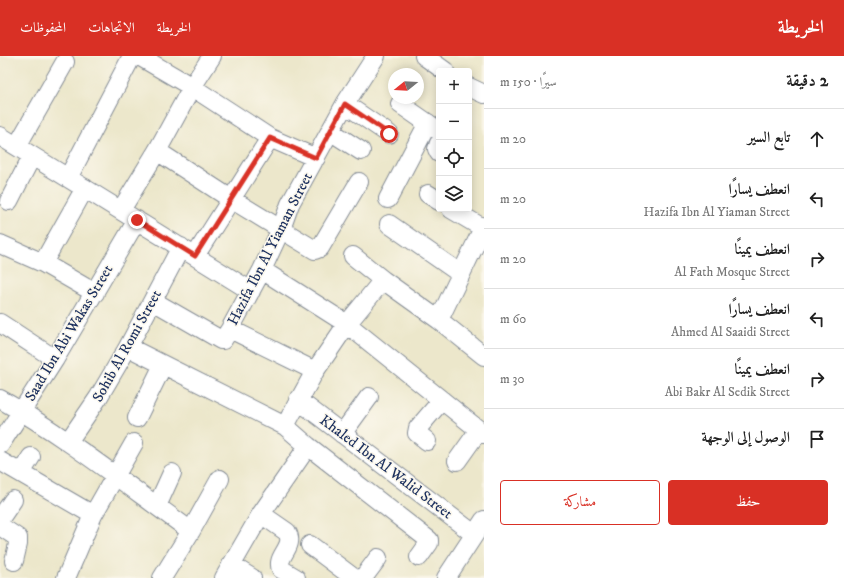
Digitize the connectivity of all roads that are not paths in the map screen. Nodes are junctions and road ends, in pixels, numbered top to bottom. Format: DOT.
graph roads {
  1 [pos="132,56"];
  2 [pos="139,56"];
  3 [pos="212,56"];
  4 [pos="376,56"];
  5 [pos="424,56"];
  6 [pos="65,62"];
  7 [pos="441,68"];
  8 [pos="192,88"];
  9 [pos="345,104"];
  10 [pos="400,104"];
  11 [pos="433,127"];
  12 [pos="330,131"];
  13 [pos="389,134"];
  14 [pos="0,136"];
  15 [pos="270,138"];
  16 [pos="17,146"];
  17 [pos="157,151"];
  18 [pos="361,151"];
  19 [pos="32,156"];
  20 [pos="316,158"];
  21 [pos="68,178"];
  22 [pos="359,182"];
  23 [pos="85,188"];
  24 [pos="388,199"];
  25 [pos="231,200"];
  26 [pos="9,201"];
  27 [pos="121,210"];
  28 [pos="456,212"];
  29 [pos="137,220"];
  30 [pos="389,224"];
  31 [pos="281,229"];
  32 [pos="483,231"];
  33 [pos="0,244"];
  34 [pos="188,252"];
  35 [pos="353,256"];
  36 [pos="43,263"];
  37 [pos="262,270"];
  38 [pos="461,274"];
  39 [pos="383,280"];
  40 [pos="252,291"];
  41 [pos="94,293"];
  42 [pos="152,301"];
  43 [pos="438,320"];
  44 [pos="0,323"];
  45 [pos="347,324"];
  46 [pos="227,334"];
  47 [pos="128,348"];
  48 [pos="484,356"];
  49 [pos="56,359"];
  50 [pos="163,365"];
  51 [pos="315,371"];
  52 [pos="369,397"];
  53 [pos="0,399"];
  54 [pos="298,400"];
  55 [pos="442,400"];
  56 [pos="22,411"];
  57 [pos="137,418"];
  58 [pos="285,426"];
  59 [pos="481,432"];
  60 [pos="342,434"];
  61 [pos="427,440"];
  62 [pos="68,442"];
  63 [pos="134,443"];
  64 [pos="0,445"];
  65 [pos="308,446"];
  66 [pos="31,457"];
  67 [pos="0,461"];
  68 [pos="457,461"];
  69 [pos="21,473"];
  70 [pos="172,473"];
  71 [pos="115,476"];
  72 [pos="220,480"];
  73 [pos="13,500"];
  74 [pos="157,506"];
  75 [pos="261,514"];
  76 [pos="93,515"];
  77 [pos="0,519"];
  78 [pos="0,526"];
  79 [pos="479,527"];
  80 [pos="191,531"];
  81 [pos="310,546"];
  82 [pos="419,557"];
  83 [pos="378,558"];
  84 [pos="14,560"];
  85 [pos="228,572"];
  86 [pos="66,578"];
  87 [pos="162,578"];
  88 [pos="252,578"];
  89 [pos="296,578"];
  90 [pos="354,578"];
  91 [pos="363,578"];
  92 [pos="446,578"];
  1 -- 21 [label="street"];
  2 -- 8 [label="street"];
  3 -- 8 [label="street"];
  4 -- 9 [label="street, Hazifa Ibn Al Yiaman Street"];
  5 -- 7 [label="street"];
  6 -- 16 [label="street"];
  8 -- 15 [label="street"];
  8 -- 17 [label="street"];
  9 -- 12 [label="street, Hazifa Ibn Al Yiaman Street"];
  9 -- 13 [label="street"];
  10 -- 11 [label="street"];
  11 -- 24 [label="street"];
  12 -- 18 [label="street"];
  12 -- 20 [label="street, Hazifa Ibn Al Yiaman Street"];
  14 -- 16 [label="street"];
  15 -- 20 [label="street"];
  15 -- 25 [label="street, Sohib Al Romi Street"];
  16 -- 19 [label="street"];
  17 -- 25 [label="street"];
  17 -- 27 [label="street"];
  19 -- 21 [label="street"];
  19 -- 26 [label="street"];
  20 -- 31 [label="street, Hazifa Ibn Al Yiaman Street"];
  21 -- 23 [label="street"];
  22 -- 31 [label="street"];
  23 -- 27 [label="street"];
  23 -- 36 [label="street"];
  25 -- 31 [label="street"];
  25 -- 34 [label="street, Sohib Al Romi Street"];
  27 -- 29 [label="street"];
  28 -- 32 [label="street"];
  29 -- 34 [label="street"];
  29 -- 41 [label="street, Saad Ibn Abi Wakas Street"];
  30 -- 38 [label="street"];
  31 -- 37 [label="street, Hazifa Ibn Al Yiaman Street"];
  32 -- 38 [label="street"];
  33 -- 36 [label="street"];
  34 -- 40 [label="street"];
  34 -- 42 [label="street, Sohib Al Romi Street"];
  35 -- 39 [label="street"];
  36 -- 41 [label="street"];
  37 -- 40 [label="street, Hazifa Ibn Al Yiaman Street"];
  37 -- 45 [label="street"];
  38 -- 43 [label="street"];
  39 -- 43 [label="street"];
  39 -- 45 [label="street"];
  40 -- 46 [label="street, Hazifa Ibn Al Yiaman Street"];
  41 -- 49 [label="street, Saad Ibn Abi Wakas Street"];
  42 -- 46 [label="street"];
  42 -- 47 [label="street, Sohib Al Romi Street"];
  43 -- 48 [label="street"];
  44 -- 49 [label="street"];
  45 -- 51 [label="street"];
  45 -- 55 [label="street"];
  46 -- 51 [label="street"];
  47 -- 50 [label="street"];
  47 -- 62 [label="street, Sohib Al Romi Street"];
  49 -- 56 [label="street, Saad Ibn Abi Wakas Street"];
  50 -- 57 [label="street"];
  50 -- 58 [label="street"];
  51 -- 54 [label="street"];
  52 -- 60 [label="street"];
  53 -- 56 [label="street"];
  54 -- 58 [label="street"];
  54 -- 60 [label="street, Khaled Ibn Al Walid Street"];
  55 -- 59 [label="street"];
  55 -- 61 [label="street"];
  56 -- 62 [label="street"];
  56 -- 64 [label="street, Saad Ibn Abi Wakas Street"];
  58 -- 65 [label="street"];
  59 -- 68 [label="street"];
  60 -- 79 [label="street, Khaled Ibn Al Walid Street"];
  62 -- 71 [label="street"];
  63 -- 71 [label="street"];
  65 -- 75 [label="street"];
  65 -- 82 [label="street"];
  66 -- 69 [label="street"];
  67 -- 69 [label="street"];
  69 -- 76 [label="street"];
  70 -- 74 [label="street"];
  71 -- 74 [label="street"];
  71 -- 76 [label="street"];
  72 -- 80 [label="street"];
  73 -- 77 [label="street"];
  74 -- 80 [label="street"];
  75 -- 85 [label="street"];
  75 -- 89 [label="street"];
  76 -- 86 [label="street"];
  78 -- 84 [label="street"];
  79 -- 92 [label="street"];
  80 -- 87 [label="street"];
  81 -- 90 [label="street"];
  83 -- 91 [label="street"];
  85 -- 88 [label="street"];
}
